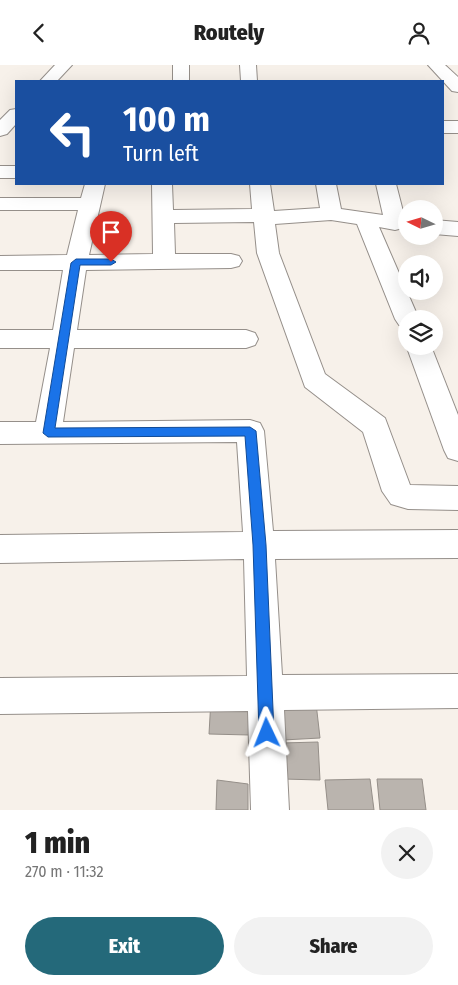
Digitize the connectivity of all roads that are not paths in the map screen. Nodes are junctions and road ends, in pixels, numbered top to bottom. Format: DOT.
graph roads {
  1 [pos="64,65"];
  2 [pos="181,65"];
  3 [pos="248,65"];
  4 [pos="436,65"];
  5 [pos="49,80"];
  6 [pos="180,80"];
  7 [pos="248,80"];
  8 [pos="452,85"];
  9 [pos="15,115"];
  10 [pos="444,127"];
  11 [pos="458,127"];
  12 [pos="0,130"];
  13 [pos="15,140"];
  14 [pos="0,141"];
  15 [pos="0,172"];
  16 [pos="15,172"];
  17 [pos="162,185"];
  18 [pos="260,185"];
  19 [pos="326,185"];
  20 [pos="386,185"];
  21 [pos="92,194"];
  22 [pos="0,203"];
  23 [pos="331,214"];
  24 [pos="398,215"];
  25 [pos="163,217"];
  26 [pos="263,217"];
  27 [pos="365,219"];
  28 [pos="398,223"];
  29 [pos="443,228"];
  30 [pos="458,229"];
  31 [pos="231,261"];
  32 [pos="164,262"];
  33 [pos="0,263"];
  34 [pos="76,263"];
  35 [pos="403,310"];
  36 [pos="64,338"];
  37 [pos="0,339"];
  38 [pos="246,339"];
  39 [pos="421,355"];
  40 [pos="0,433"];
  41 [pos="48,433"];
  42 [pos="458,449"];
  43 [pos="458,498"];
  44 [pos="458,544"];
  45 [pos="260,545"];
  46 [pos="0,549"];
  47 [pos="458,691"];
  48 [pos="265,695"];
  49 [pos="0,696"];
  50 [pos="270,810"];
  1 -- 5 [label="street"];
  2 -- 6 [label="street"];
  3 -- 7 [label="street"];
  4 -- 8 [label="street"];
  9 -- 12 [label="street"];
  10 -- 11 [label="street"];
  13 -- 14 [label="street"];
  15 -- 16 [label="street"];
  17 -- 25 [label="street"];
  18 -- 26 [label="street"];
  19 -- 23 [label="street"];
  20 -- 24 [label="street"];
  21 -- 22 [label="street"];
  21 -- 34 [label="street"];
  23 -- 26 [label="street"];
  23 -- 27 [label="street"];
  25 -- 26 [label="street"];
  25 -- 32 [label="street"];
  26 -- 43 [label="street"];
  27 -- 28 [label="street"];
  27 -- 35 [label="street"];
  29 -- 30 [label="street"];
  31 -- 32 [label="street"];
  32 -- 34 [label="street"];
  33 -- 34 [label="street"];
  34 -- 36 [label="street"];
  36 -- 37 [label="street"];
  36 -- 38 [label="street"];
  36 -- 41 [label="street"];
  39 -- 42 [label="street"];
  40 -- 41 [label="street"];
  41 -- 45 [label="street"];
  44 -- 45 [label="street"];
  45 -- 46 [label="street"];
  45 -- 48 [label="street"];
  47 -- 48 [label="street"];
  48 -- 49 [label="street"];
  48 -- 50 [label="street"];
}
